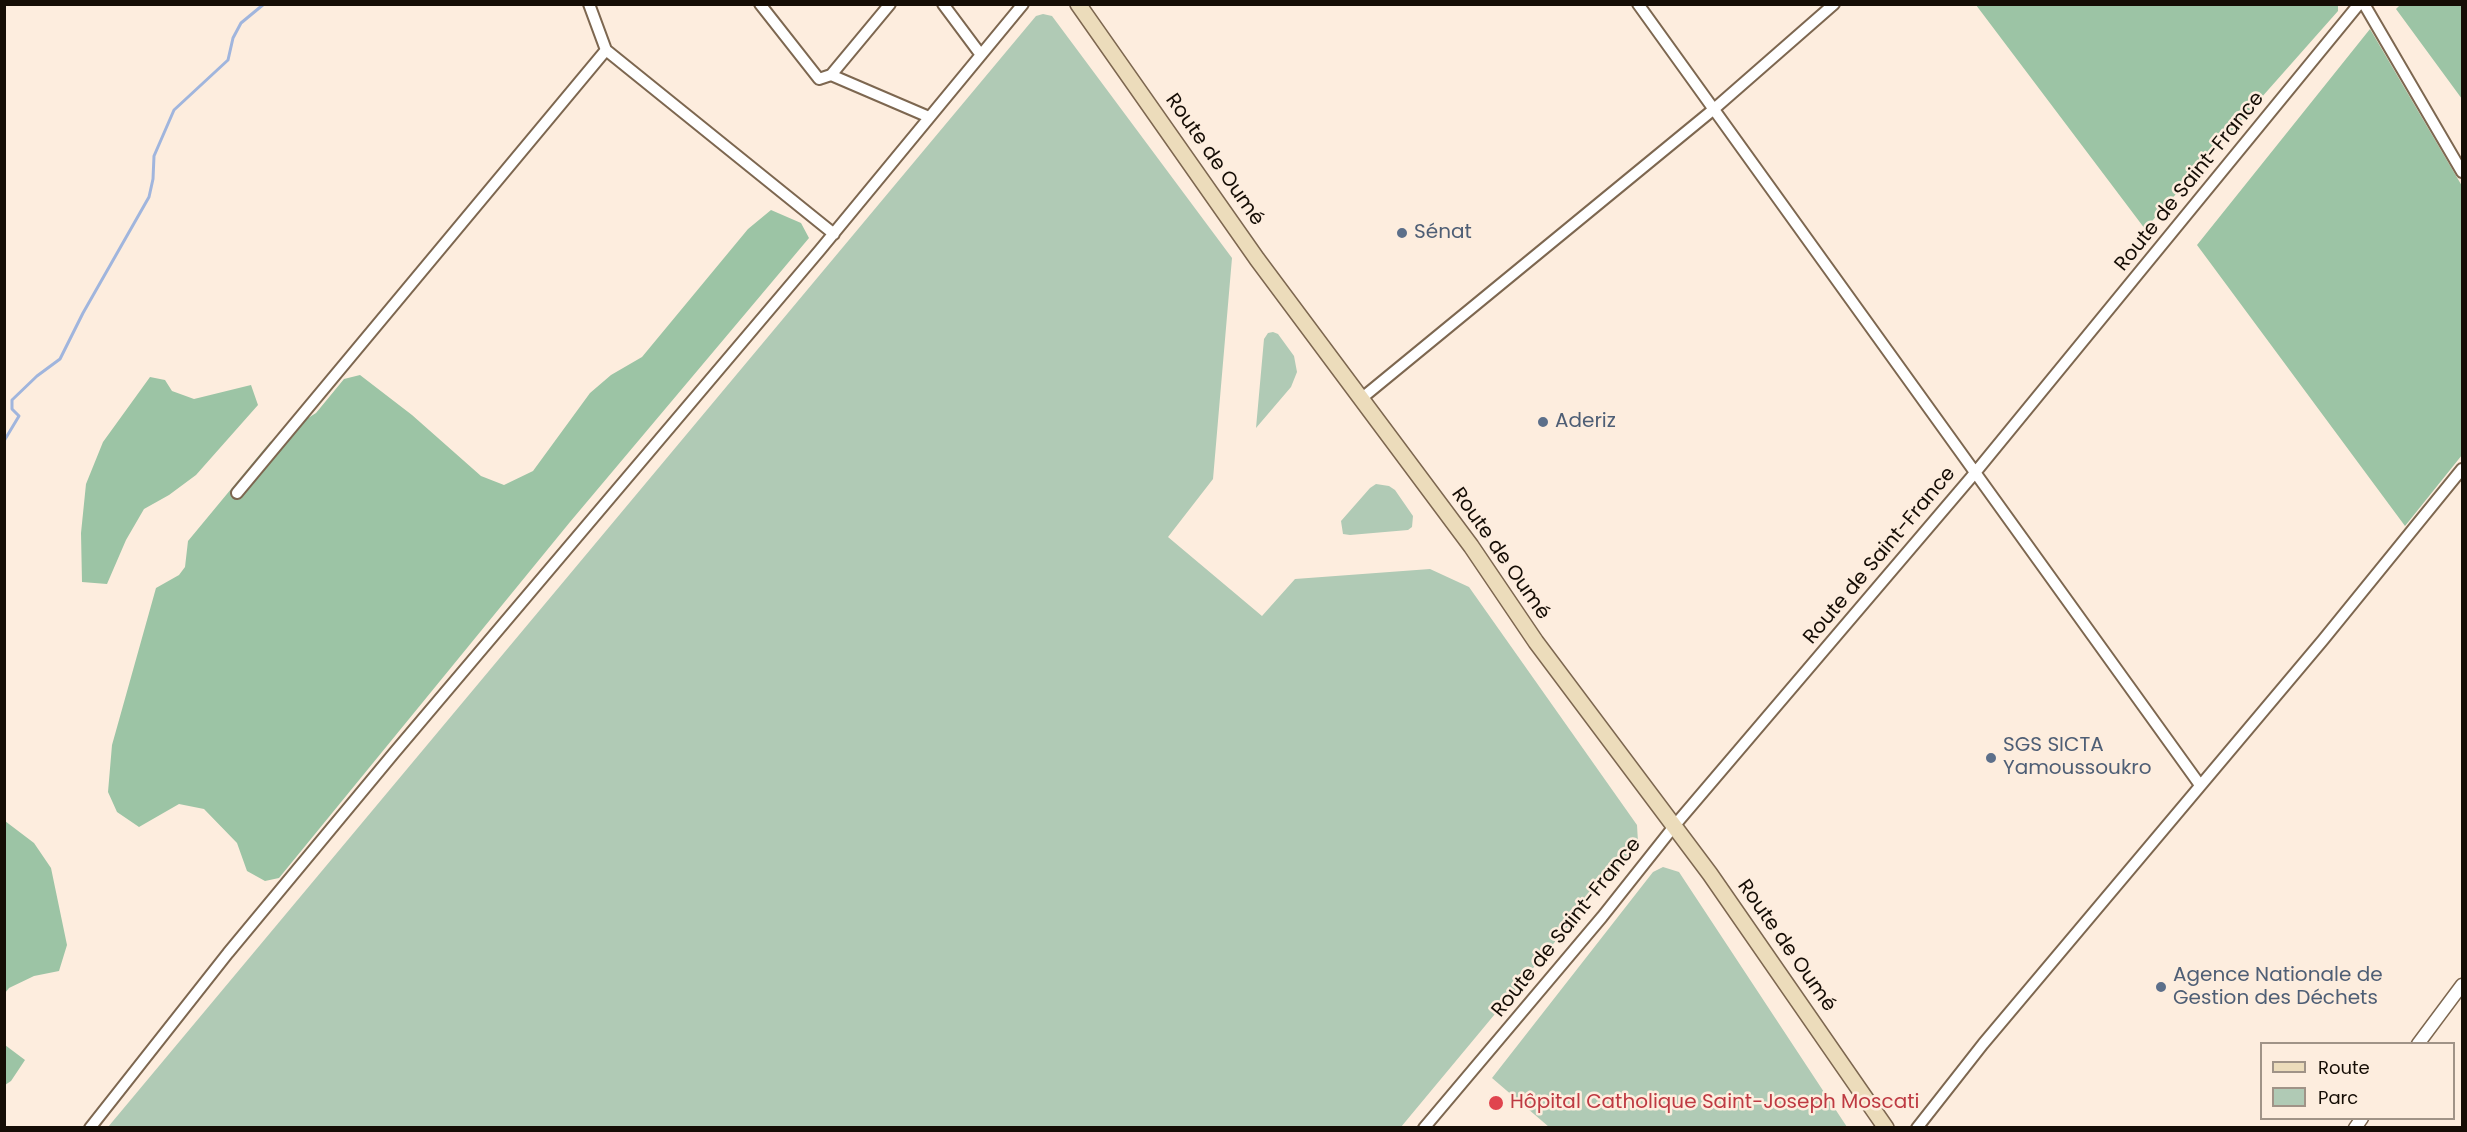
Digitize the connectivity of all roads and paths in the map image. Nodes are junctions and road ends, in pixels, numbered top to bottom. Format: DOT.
graph roads {
  1 [pos="589,4"];
  2 [pos="760,4"];
  3 [pos="890,4"];
  4 [pos="943,4"];
  5 [pos="1023,4"];
  6 [pos="1078,4"];
  7 [pos="1638,4"];
  8 [pos="1834,4"];
  9 [pos="2359,4"];
  10 [pos="2364,4"];
  11 [pos="606,50"];
  12 [pos="981,55"];
  13 [pos="831,75"];
  14 [pos="1714,109"];
  15 [pos="929,117"];
  16 [pos="2463,172"];
  17 [pos="834,234"];
  18 [pos="1362,398"];
  19 [pos="2463,469"];
  20 [pos="1974,474"];
  21 [pos="237,493"];
  22 [pos="2200,785"];
  23 [pos="1675,825"];
  24 [pos="2463,985"];
  25 [pos="2420,1042"];
  26 [pos="90,1128"];
  27 [pos="1424,1128"];
  28 [pos="1886,1128"];
  29 [pos="1917,1128"];
  1 -- 11 [label="street"];
  2 -- 13 [label="street"];
  3 -- 13 [label="street"];
  4 -- 12 [label="street"];
  5 -- 12 [label="street"];
  6 -- 18 [label="main road, Route de Oumé"];
  7 -- 14 [label="street"];
  8 -- 14 [label="street"];
  9 -- 20 [label="street, Route de Saint-France"];
  10 -- 16 [label="street"];
  11 -- 17 [label="street"];
  11 -- 21 [label="street"];
  12 -- 15 [label="street"];
  13 -- 15 [label="street"];
  14 -- 18 [label="street"];
  14 -- 20 [label="street"];
  15 -- 17 [label="street"];
  17 -- 26 [label="street"];
  18 -- 23 [label="main road, Route de Oumé"];
  19 -- 22 [label="street"];
  20 -- 22 [label="street"];
  20 -- 23 [label="street, Route de Saint-France"];
  22 -- 29 [label="street"];
  23 -- 27 [label="street, Route de Saint-France"];
  23 -- 28 [label="main road, Route de Oumé"];
  24 -- 25 [label="street"];
}
